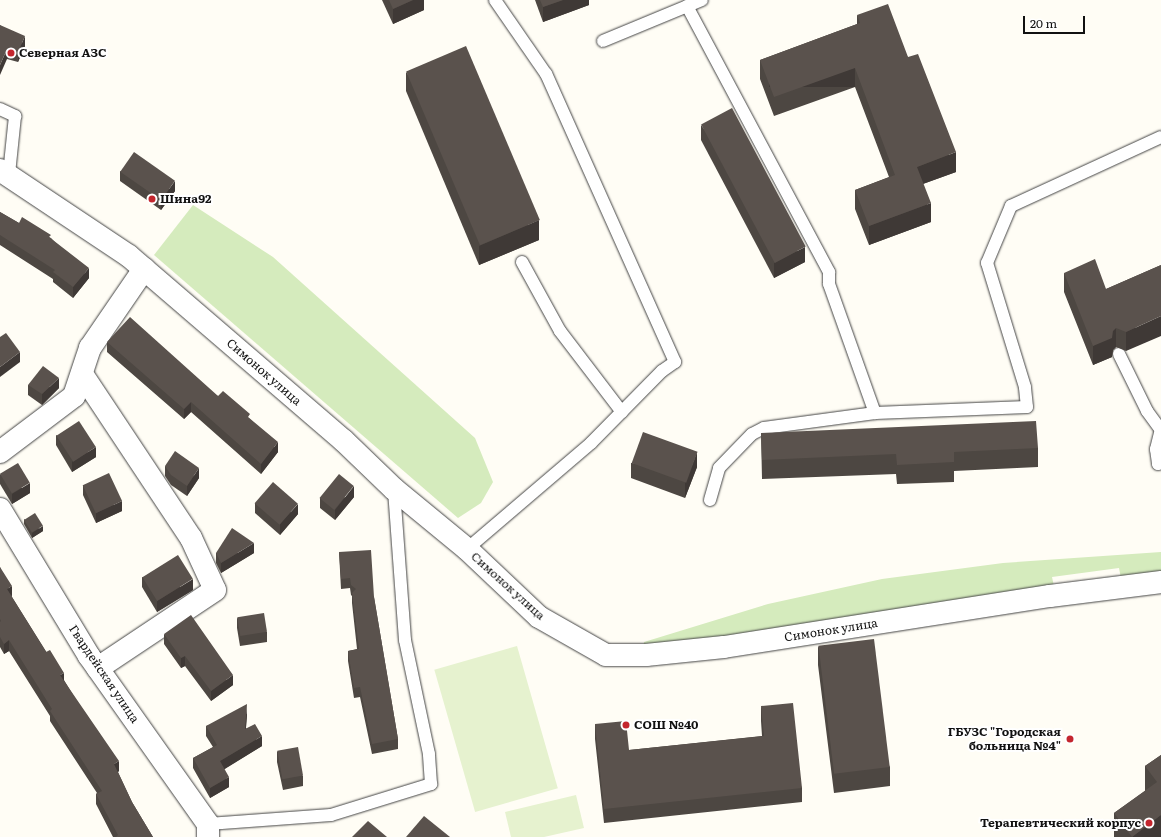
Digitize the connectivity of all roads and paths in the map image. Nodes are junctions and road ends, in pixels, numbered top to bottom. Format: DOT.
graph roads {
  1 [pos="495,0"];
  2 [pos="702,0"];
  3 [pos="687,6"];
  4 [pos="603,41"];
  5 [pos="0,109"];
  6 [pos="1161,137"];
  7 [pos="5,172"];
  8 [pos="522,262"];
  9 [pos="144,269"];
  10 [pos="1119,354"];
  11 [pos="82,374"];
  12 [pos="622,412"];
  13 [pos="875,413"];
  14 [pos="1161,429"];
  15 [pos="0,452"];
  16 [pos="1161,463"];
  17 [pos="394,489"];
  18 [pos="710,500"];
  19 [pos="0,509"];
  20 [pos="467,549"];
  21 [pos="1161,582"];
  22 [pos="98,668"];
  23 [pos="208,831"];
  1 -- 12 [label="lane"];
  2 -- 3 [label="lane"];
  3 -- 4 [label="lane"];
  3 -- 13 [label="lane"];
  5 -- 7 [label="lane"];
  6 -- 13 [label="lane"];
  7 -- 9 [label="street, Симонок улица"];
  8 -- 12 [label="lane"];
  9 -- 11 [label="street"];
  9 -- 17 [label="street, Симонок улица"];
  10 -- 14 [label="lane"];
  11 -- 15 [label="street"];
  11 -- 22 [label="street"];
  12 -- 20 [label="lane"];
  13 -- 18 [label="lane"];
  14 -- 16 [label="lane"];
  17 -- 20 [label="street, Симонок улица"];
  17 -- 23 [label="lane"];
  19 -- 22 [label="street, Гвардейская улица"];
  20 -- 21 [label="street, Симонок улица"];
  22 -- 23 [label="street, Гвардейская улица"];
}
